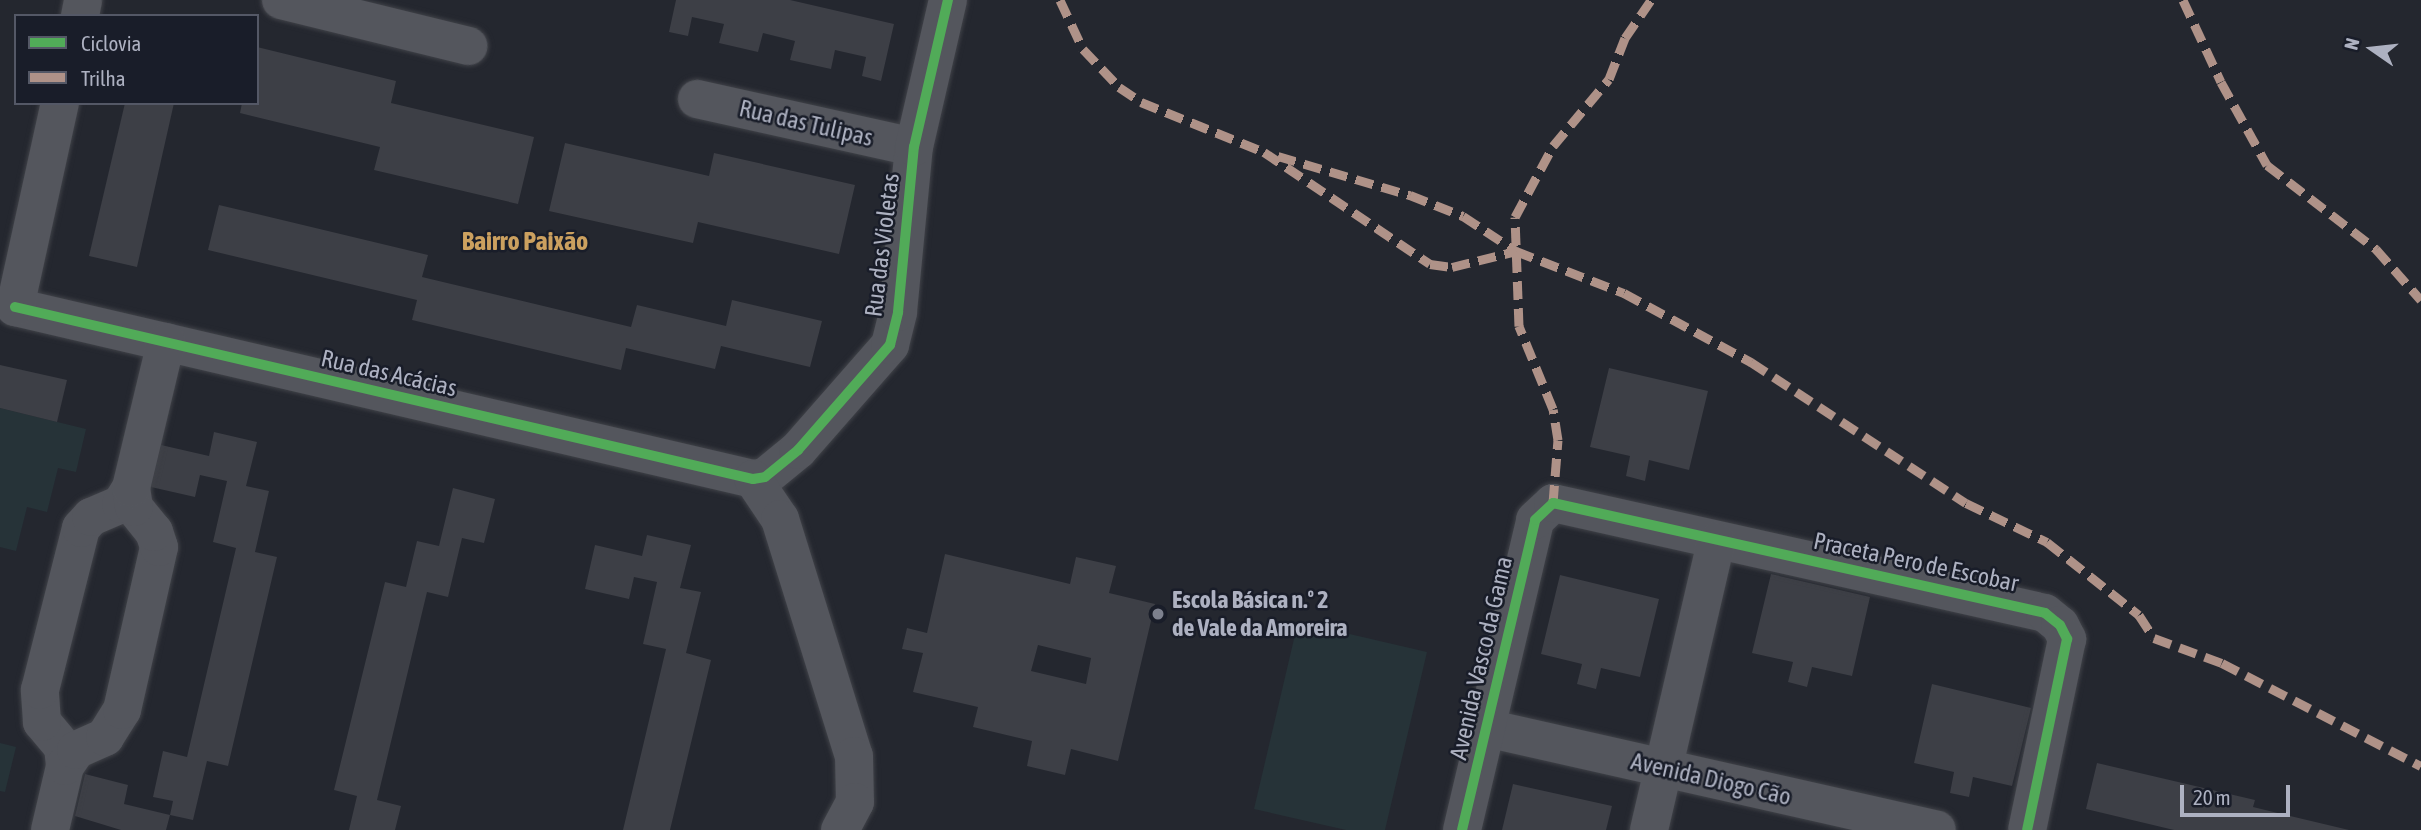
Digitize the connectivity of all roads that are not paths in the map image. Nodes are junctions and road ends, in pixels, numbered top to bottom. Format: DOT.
graph roads {
  1 [pos="281,0"];
  2 [pos="948,0"];
  3 [pos="468,46"];
  4 [pos="697,99"];
  5 [pos="59,105"];
  6 [pos="914,147"];
  7 [pos="7,314"];
  8 [pos="166,342"];
  9 [pos="753,479"];
  10 [pos="131,488"];
  11 [pos="1553,503"];
  12 [pos="1716,542"];
  13 [pos="1486,728"];
  14 [pos="65,766"];
  15 [pos="1663,768"];
  16 [pos="50,830"];
  17 [pos="840,830"];
  18 [pos="1462,830"];
  19 [pos="1649,830"];
  20 [pos="1937,830"];
  21 [pos="2027,830"];
  1 -- 3 [label="street"];
  2 -- 6 [label="street, Rua das Violetas"];
  4 -- 6 [label="street, Rua das Tulipas"];
  5 -- 7 [label="street"];
  6 -- 9 [label="street, Rua das Violetas"];
  7 -- 8 [label="street, Rua das Acácias"];
  8 -- 9 [label="street, Rua das Acácias"];
  8 -- 10 [label="street"];
  9 -- 17 [label="street"];
  10 -- 14 [label="street"];
  10 -- 14 [label="street"];
  11 -- 12 [label="street, Praceta Pero de Escobar"];
  11 -- 13 [label="street, Avenida Vasco da Gama"];
  12 -- 15 [label="street"];
  12 -- 21 [label="street, Praceta Pero de Escobar"];
  13 -- 15 [label="street, Avenida Diogo Cão"];
  13 -- 18 [label="street, Avenida Vasco da Gama"];
  14 -- 16 [label="street"];
  15 -- 19 [label="street"];
  15 -- 20 [label="street, Avenida Diogo Cão"];
}
